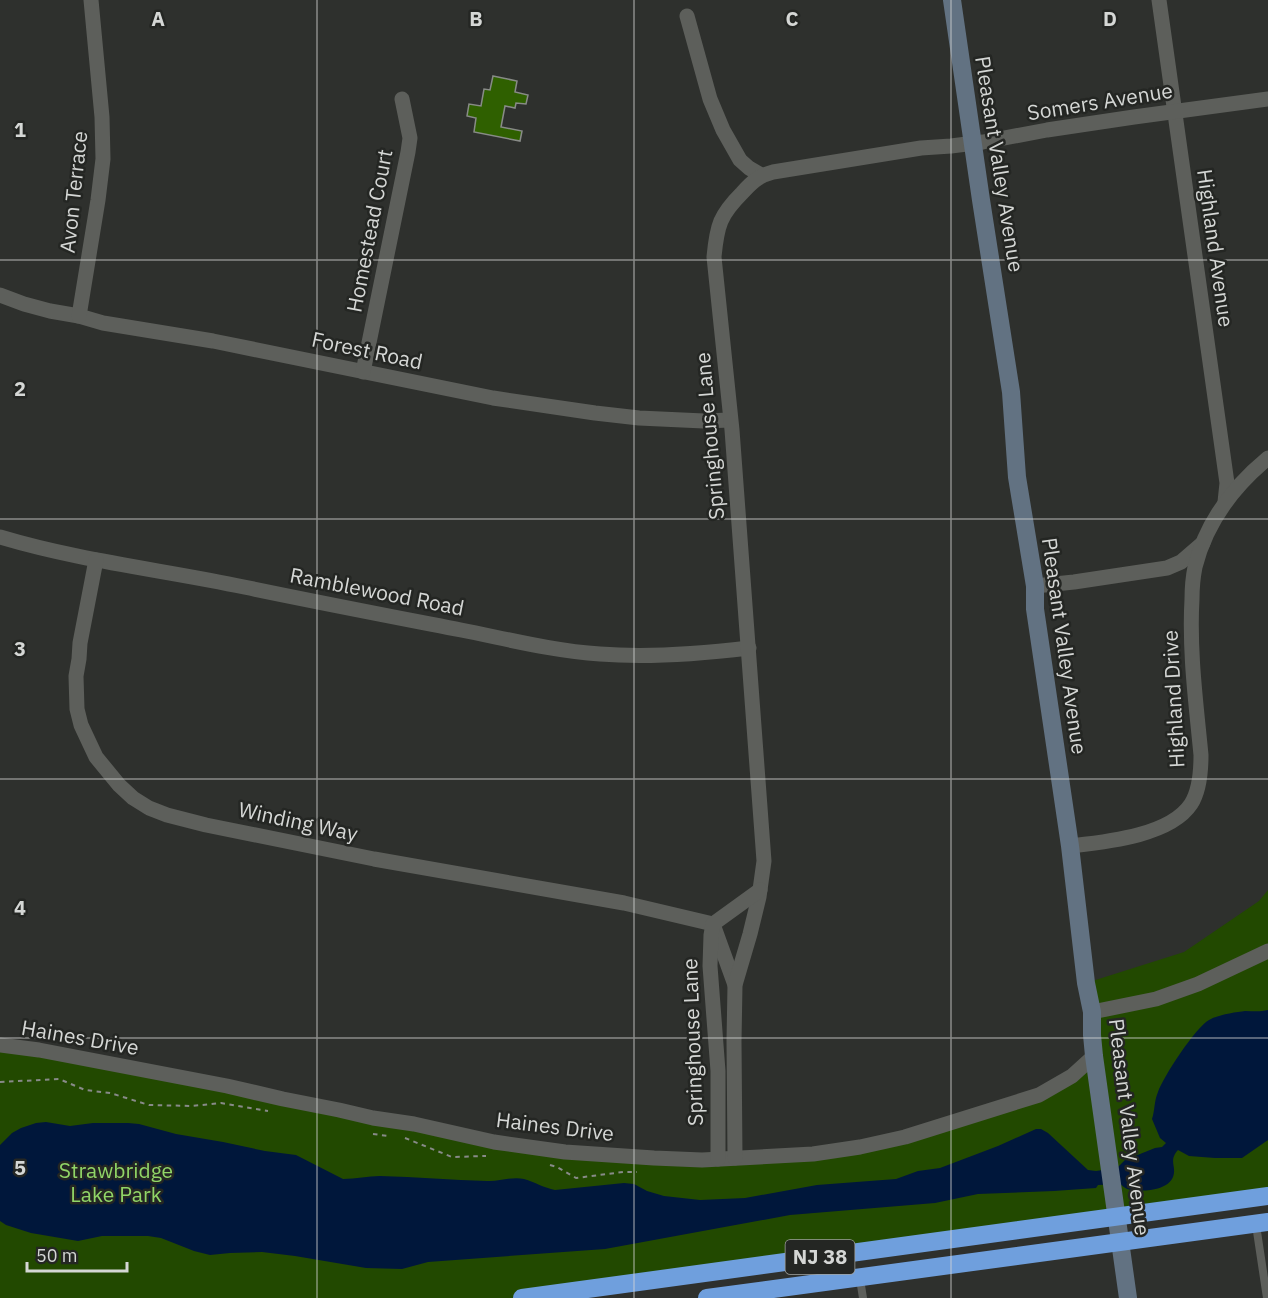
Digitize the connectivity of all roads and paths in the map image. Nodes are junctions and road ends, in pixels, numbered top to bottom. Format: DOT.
graph roads {
  1 [pos="91,0"];
  2 [pos="952,0"];
  3 [pos="1159,0"];
  4 [pos="687,16"];
  5 [pos="402,99"];
  6 [pos="1268,99"];
  7 [pos="1174,112"];
  8 [pos="973,143"];
  9 [pos="761,175"];
  10 [pos="0,295"];
  11 [pos="79,316"];
  12 [pos="363,372"];
  13 [pos="730,420"];
  14 [pos="1268,458"];
  15 [pos="1225,502"];
  16 [pos="0,537"];
  17 [pos="1203,543"];
  18 [pos="96,560"];
  19 [pos="1035,586"];
  20 [pos="749,648"];
  21 [pos="1070,846"];
  22 [pos="760,890"];
  23 [pos="713,924"];
  24 [pos="1268,951"];
  25 [pos="735,985"];
  26 [pos="1092,1012"];
  27 [pos="0,1045"];
  28 [pos="1094,1056"];
  29 [pos="0,1082"];
  30 [pos="274,1112"];
  31 [pos="368,1132"];
  32 [pos="389,1136"];
  33 [pos="400,1137"];
  34 [pos="488,1155"];
  35 [pos="735,1158"];
  36 [pos="718,1159"];
  37 [pos="548,1165"];
  38 [pos="642,1173"];
  39 [pos="1268,1196"];
  40 [pos="1117,1216"];
  41 [pos="1262,1223"];
  42 [pos="1121,1242"];
  43 [pos="860,1277"];
  44 [pos="522,1298"];
  45 [pos="708,1298"];
  46 [pos="863,1298"];
  47 [pos="1128,1298"];
  48 [pos="1267,1298"];
  1 -- 11 [label="street, Avon Terrace"];
  2 -- 8 [label="street, Pleasant Valley Avenue"];
  3 -- 7 [label="street, Highland Avenue"];
  4 -- 9 [label="street"];
  5 -- 12 [label="street, Homestead Court"];
  6 -- 7 [label="street, Somers Avenue"];
  7 -- 8 [label="street, Somers Avenue"];
  7 -- 15 [label="street, Highland Avenue"];
  8 -- 9 [label="street, Somers Avenue"];
  8 -- 19 [label="street, Pleasant Valley Avenue"];
  9 -- 13 [label="street, Springhouse Lane"];
  10 -- 11 [label="street, Forest Road"];
  11 -- 12 [label="street, Forest Road"];
  12 -- 13 [label="street, Forest Road"];
  13 -- 20 [label="street, Springhouse Lane"];
  14 -- 15 [label="street"];
  15 -- 17 [label="street, Highland Drive"];
  16 -- 18 [label="street, Ramblewood Road"];
  17 -- 19 [label="street"];
  17 -- 21 [label="street, Highland Drive"];
  18 -- 20 [label="street, Ramblewood Road"];
  18 -- 23 [label="street, Winding Way"];
  19 -- 21 [label="street, Pleasant Valley Avenue"];
  20 -- 22 [label="street, Springhouse Lane"];
  21 -- 26 [label="street, Pleasant Valley Avenue"];
  22 -- 23 [label="street"];
  22 -- 25 [label="street, Springhouse Lane"];
  23 -- 25 [label="street, Springhouse Lane"];
  23 -- 36 [label="street, Springhouse Lane"];
  24 -- 26 [label="street"];
  25 -- 35 [label="street, Springhouse Lane"];
  26 -- 28 [label="street, Pleasant Valley Avenue"];
  27 -- 36 [label="street, Haines Drive"];
  28 -- 35 [label="street, Haines Drive"];
  28 -- 40 [label="street, Pleasant Valley Avenue"];
  29 -- 30 [label="path"];
  31 -- 32 [label="path"];
  33 -- 34 [label="path"];
  35 -- 36 [label="street, Haines Drive"];
  37 -- 38 [label="path"];
  39 -- 40 [label="highway, NJ 38"];
  40 -- 42 [label="street, Pleasant Valley Avenue"];
  40 -- 44 [label="highway, NJ 38"];
  41 -- 42 [label="highway, NJ 38"];
  41 -- 48 [label="lane"];
  42 -- 43 [label="highway, NJ 38"];
  42 -- 47 [label="street, Pleasant Valley Avenue"];
  43 -- 45 [label="highway, NJ 38"];
  43 -- 46 [label="lane"];
}
